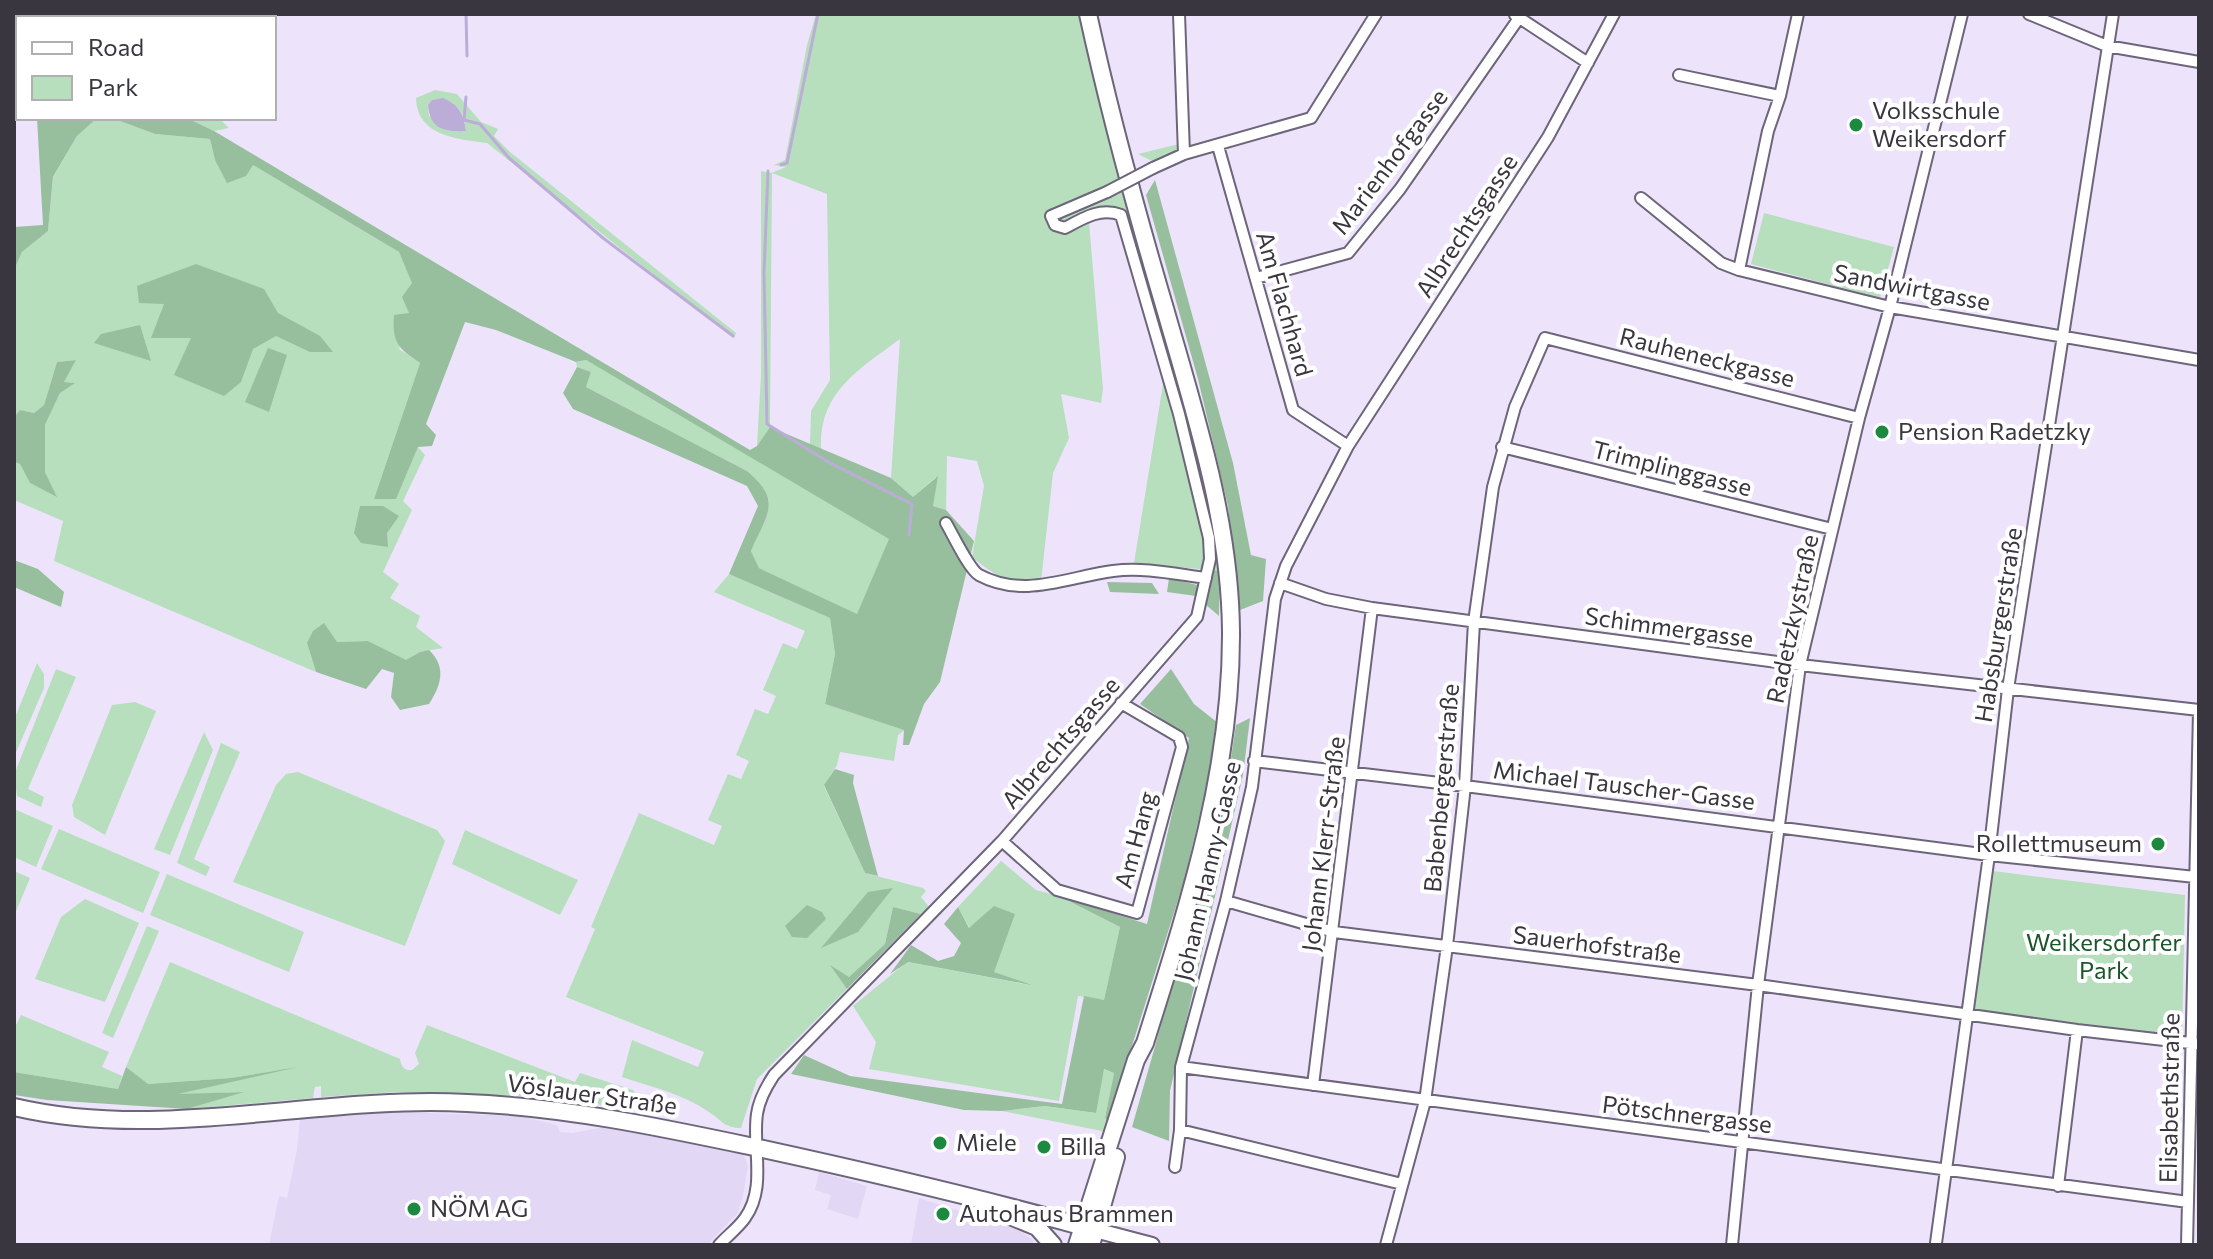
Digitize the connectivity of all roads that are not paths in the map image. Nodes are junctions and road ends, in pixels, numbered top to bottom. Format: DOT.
graph roads {
  1 [pos="1088,14"];
  2 [pos="1179,14"];
  3 [pos="1376,14"];
  4 [pos="1614,14"];
  5 [pos="1798,14"];
  6 [pos="1962,14"];
  7 [pos="2029,14"];
  8 [pos="2113,14"];
  9 [pos="1516,16"];
  10 [pos="2107,46"];
  11 [pos="2199,62"];
  12 [pos="1588,63"];
  13 [pos="1679,75"];
  14 [pos="1780,96"];
  15 [pos="1218,146"];
  16 [pos="1184,154"];
  17 [pos="1641,198"];
  18 [pos="1739,270"];
  19 [pos="1256,278"];
  20 [pos="1890,307"];
  21 [pos="2061,335"];
  22 [pos="1545,338"];
  23 [pos="2199,360"];
  24 [pos="1859,418"];
  25 [pos="1348,446"];
  26 [pos="1502,447"];
  27 [pos="946,523"];
  28 [pos="1832,529"];
  29 [pos="1206,578"];
  30 [pos="1280,583"];
  31 [pos="1372,608"];
  32 [pos="1474,622"];
  33 [pos="1800,665"];
  34 [pos="2008,689"];
  35 [pos="1121,703"];
  36 [pos="2199,711"];
  37 [pos="1254,761"];
  38 [pos="1354,774"];
  39 [pos="1465,786"];
  40 [pos="1779,826"];
  41 [pos="1002,841"];
  42 [pos="1989,855"];
  43 [pos="2195,877"];
  44 [pos="1226,901"];
  45 [pos="1334,932"];
  46 [pos="1447,946"];
  47 [pos="1758,985"];
  48 [pos="1967,1013"];
  49 [pos="2077,1030"];
  50 [pos="2195,1044"];
  51 [pos="1181,1067"];
  52 [pos="1313,1085"];
  53 [pos="1425,1101"];
  54 [pos="14,1107"];
  55 [pos="1180,1130"];
  56 [pos="1742,1142"];
  57 [pos="757,1148"];
  58 [pos="1175,1167"];
  59 [pos="1945,1168"];
  60 [pos="1402,1184"];
  61 [pos="2058,1186"];
  62 [pos="985,1200"];
  63 [pos="2188,1202"];
  64 [pos="1090,1234"];
  65 [pos="1936,1243"];
  66 [pos="719,1245"];
  67 [pos="1053,1245"];
  68 [pos="1077,1245"];
  69 [pos="1152,1245"];
  70 [pos="1386,1245"];
  71 [pos="1732,1245"];
  72 [pos="2187,1245"];
  1 -- 64 [label="main road"];
  2 -- 16 [label="street"];
  3 -- 15 [label="street"];
  4 -- 12 [label="street, Albrechtsgasse"];
  5 -- 14 [label="street"];
  6 -- 20 [label="street, Radetzkystraße"];
  7 -- 10 [label="street"];
  8 -- 10 [label="street, Habsburgerstraße"];
  9 -- 12 [label="street"];
  9 -- 19 [label="street, Marienhofgasse"];
  10 -- 11 [label="street"];
  10 -- 21 [label="street, Habsburgerstraße"];
  12 -- 25 [label="street, Albrechtsgasse"];
  13 -- 14 [label="street"];
  14 -- 18 [label="street"];
  15 -- 16 [label="street"];
  15 -- 19 [label="street, Am Flachhard"];
  16 -- 29 [label="street, Albrechtsgasse, bridge"];
  17 -- 18 [label="street, Sandwirtgasse"];
  18 -- 20 [label="street, Sandwirtgasse"];
  19 -- 25 [label="street, Am Flachhard"];
  20 -- 21 [label="street, Sandwirtgasse"];
  20 -- 24 [label="street, Radetzkystraße"];
  21 -- 23 [label="street, Sandwirtgasse"];
  21 -- 34 [label="street, Habsburgerstraße"];
  22 -- 24 [label="street, Rauheneckgasse"];
  22 -- 26 [label="street, Babenbergerstraße"];
  24 -- 28 [label="street, Radetzkystraße"];
  25 -- 30 [label="street, Albrechtsgasse"];
  26 -- 28 [label="street, Trimplinggasse"];
  26 -- 32 [label="street, Babenbergerstraße"];
  27 -- 29 [label="street"];
  28 -- 33 [label="street, Radetzkystraße"];
  29 -- 35 [label="street, Albrechtsgasse"];
  30 -- 31 [label="street, Schimmergasse"];
  30 -- 37 [label="street, Johann Hanny-Gasse"];
  31 -- 32 [label="street, Schimmergasse"];
  31 -- 38 [label="street, Johann Klerr-Straße"];
  32 -- 33 [label="street, Schimmergasse"];
  32 -- 39 [label="street, Babenbergerstraße"];
  33 -- 34 [label="street, Schimmergasse"];
  33 -- 40 [label="street, Radetzkystraße"];
  34 -- 36 [label="street, Schimmergasse"];
  34 -- 42 [label="street, Habsburgerstraße"];
  35 -- 41 [label="street, Albrechtsgasse"];
  35 -- 41 [label="street, Am Hang"];
  36 -- 43 [label="street, Elisabethstraße"];
  37 -- 38 [label="street, Michael Tauscher-Gasse"];
  37 -- 44 [label="street, Johann Hanny-Gasse"];
  38 -- 39 [label="street, Michael Tauscher-Gasse"];
  38 -- 45 [label="street, Johann Klerr-Straße"];
  39 -- 40 [label="street, Michael Tauscher-Gasse"];
  39 -- 46 [label="street, Babenbergerstraße"];
  40 -- 42 [label="street, Michael Tauscher-Gasse"];
  40 -- 47 [label="street, Radetzkystraße"];
  41 -- 57 [label="street, Albrechtsgasse"];
  42 -- 43 [label="street, Michael Tauscher-Gasse"];
  42 -- 48 [label="street, Habsburgerstraße"];
  43 -- 50 [label="street, Elisabethstraße"];
  44 -- 45 [label="street, Sauerhofstraße"];
  44 -- 51 [label="street, Johann Hanny-Gasse"];
  45 -- 46 [label="street, Sauerhofstraße"];
  45 -- 52 [label="street, Johann Klerr-Straße"];
  46 -- 47 [label="street, Sauerhofstraße"];
  46 -- 53 [label="street, Babenbergerstraße"];
  47 -- 48 [label="street, Sauerhofstraße"];
  47 -- 56 [label="street, Radetzkystraße"];
  48 -- 49 [label="street, Sauerhofstraße"];
  48 -- 59 [label="street, Habsburgerstraße"];
  49 -- 50 [label="street, Sauerhofstraße"];
  49 -- 61 [label="street"];
  50 -- 63 [label="street, Elisabethstraße"];
  51 -- 52 [label="street, Pötschnergasse"];
  51 -- 55 [label="street, Johann Hanny-Gasse"];
  52 -- 53 [label="street, Pötschnergasse"];
  53 -- 56 [label="street, Pötschnergasse"];
  53 -- 60 [label="street, Babenbergerstraße"];
  54 -- 57 [label="main road, Vöslauer Straße"];
  55 -- 58 [label="street, Johann Hanny-Gasse"];
  55 -- 60 [label="street"];
  56 -- 59 [label="street, Pötschnergasse"];
  56 -- 71 [label="street, Radetzkystraße"];
  57 -- 62 [label="main road, Vöslauer Straße"];
  57 -- 66 [label="street, Albrechtsgasse"];
  59 -- 61 [label="street, Pötschnergasse"];
  59 -- 65 [label="street, Habsburgerstraße"];
  60 -- 70 [label="street, Babenbergerstraße"];
  61 -- 63 [label="street, Pötschnergasse"];
  62 -- 64 [label="main road, Vöslauer Straße"];
  62 -- 67 [label="main road"];
  63 -- 72 [label="street, Elisabethstraße"];
  64 -- 68 [label="main road"];
  64 -- 69 [label="street, Vöslauer Straße"];
}
